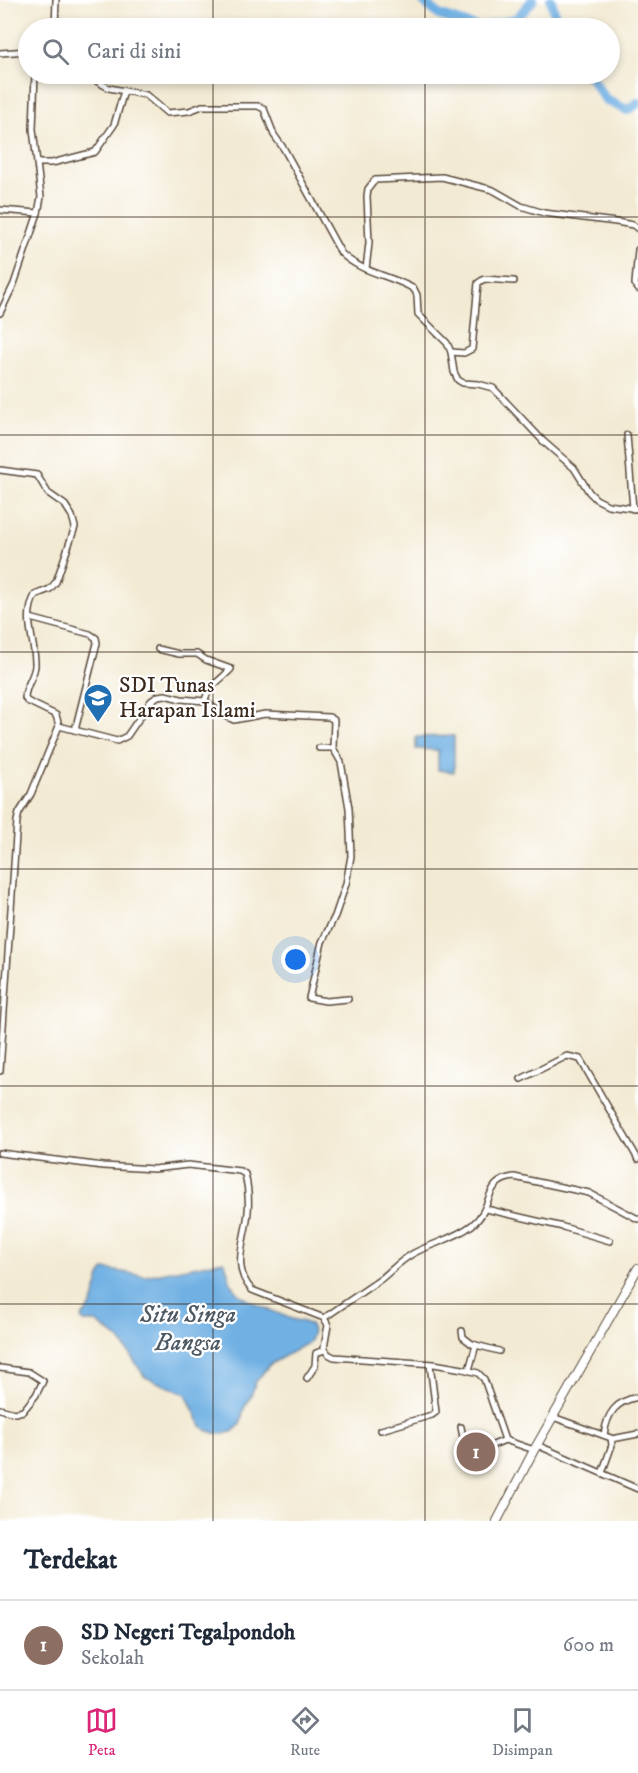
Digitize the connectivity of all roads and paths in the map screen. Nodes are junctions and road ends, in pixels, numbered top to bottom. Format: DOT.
graph roads {
  1 [pos="56,0"];
  2 [pos="55,18"];
  3 [pos="18,51"];
  4 [pos="0,52"];
  5 [pos="35,84"];
  6 [pos="102,84"];
  7 [pos="124,91"];
  8 [pos="37,163"];
  9 [pos="0,210"];
  10 [pos="38,213"];
  11 [pos="638,229"];
  12 [pos="638,250"];
  13 [pos="366,269"];
  14 [pos="514,281"];
  15 [pos="638,289"];
  16 [pos="0,313"];
  17 [pos="452,352"];
  18 [pos="627,435"];
  19 [pos="0,470"];
  20 [pos="635,509"];
  21 [pos="30,618"];
  22 [pos="158,649"];
  23 [pos="205,701"];
  24 [pos="59,726"];
  25 [pos="75,730"];
  26 [pos="319,748"];
  27 [pos="333,748"];
  28 [pos="0,935"];
  29 [pos="9,936"];
  30 [pos="348,999"];
  31 [pos="0,1071"];
  32 [pos="521,1079"];
  33 [pos="0,1153"];
  34 [pos="638,1159"];
  35 [pos="486,1209"];
  36 [pos="638,1219"];
  37 [pos="610,1241"];
  38 [pos="638,1268"];
  39 [pos="634,1283"];
  40 [pos="324,1318"];
  41 [pos="462,1331"];
  42 [pos="476,1345"];
  43 [pos="325,1350"];
  44 [pos="499,1351"];
  45 [pos="430,1364"];
  46 [pos="0,1368"];
  47 [pos="469,1370"];
  48 [pos="307,1378"];
  49 [pos="638,1397"];
  50 [pos="0,1409"];
  51 [pos="553,1417"];
  52 [pos="461,1427"];
  53 [pos="381,1430"];
  54 [pos="638,1434"];
  55 [pos="604,1435"];
  56 [pos="612,1439"];
  57 [pos="504,1440"];
  58 [pos="535,1448"];
  59 [pos="602,1473"];
  60 [pos="638,1489"];
  61 [pos="497,1521"];
  1 -- 2 [label="street"];
  3 -- 4 [label="street"];
  5 -- 8 [label="street"];
  6 -- 7 [label="street"];
  7 -- 8 [label="street"];
  7 -- 13 [label="street"];
  8 -- 10 [label="street"];
  9 -- 10 [label="street"];
  10 -- 16 [label="street"];
  11 -- 13 [label="street"];
  12 -- 15 [label="street"];
  13 -- 17 [label="street"];
  14 -- 17 [label="street"];
  17 -- 20 [label="street"];
  18 -- 20 [label="street"];
  19 -- 21 [label="street"];
  21 -- 24 [label="street"];
  21 -- 25 [label="street"];
  22 -- 23 [label="street"];
  23 -- 25 [label="street"];
  23 -- 27 [label="street"];
  24 -- 25 [label="street"];
  24 -- 29 [label="street"];
  26 -- 27 [label="street"];
  27 -- 30 [label="street"];
  28 -- 29 [label="street"];
  29 -- 31 [label="street"];
  32 -- 34 [label="street"];
  33 -- 40 [label="street"];
  35 -- 36 [label="street"];
  35 -- 37 [label="street"];
  35 -- 40 [label="street"];
  38 -- 39 [label="street"];
  39 -- 51 [label="street"];
  40 -- 43 [label="street"];
  41 -- 42 [label="street"];
  42 -- 44 [label="street"];
  42 -- 47 [label="street"];
  43 -- 45 [label="street"];
  43 -- 48 [label="street"];
  45 -- 47 [label="street"];
  45 -- 53 [label="street"];
  46 -- 50 [label="street"];
  47 -- 57 [label="street"];
  49 -- 55 [label="street"];
  51 -- 55 [label="street"];
  51 -- 58 [label="street"];
  52 -- 57 [label="street"];
  54 -- 56 [label="street"];
  55 -- 56 [label="street"];
  56 -- 59 [label="street"];
  57 -- 58 [label="street"];
  58 -- 59 [label="street"];
  58 -- 61 [label="street"];
  59 -- 60 [label="street"];
}
